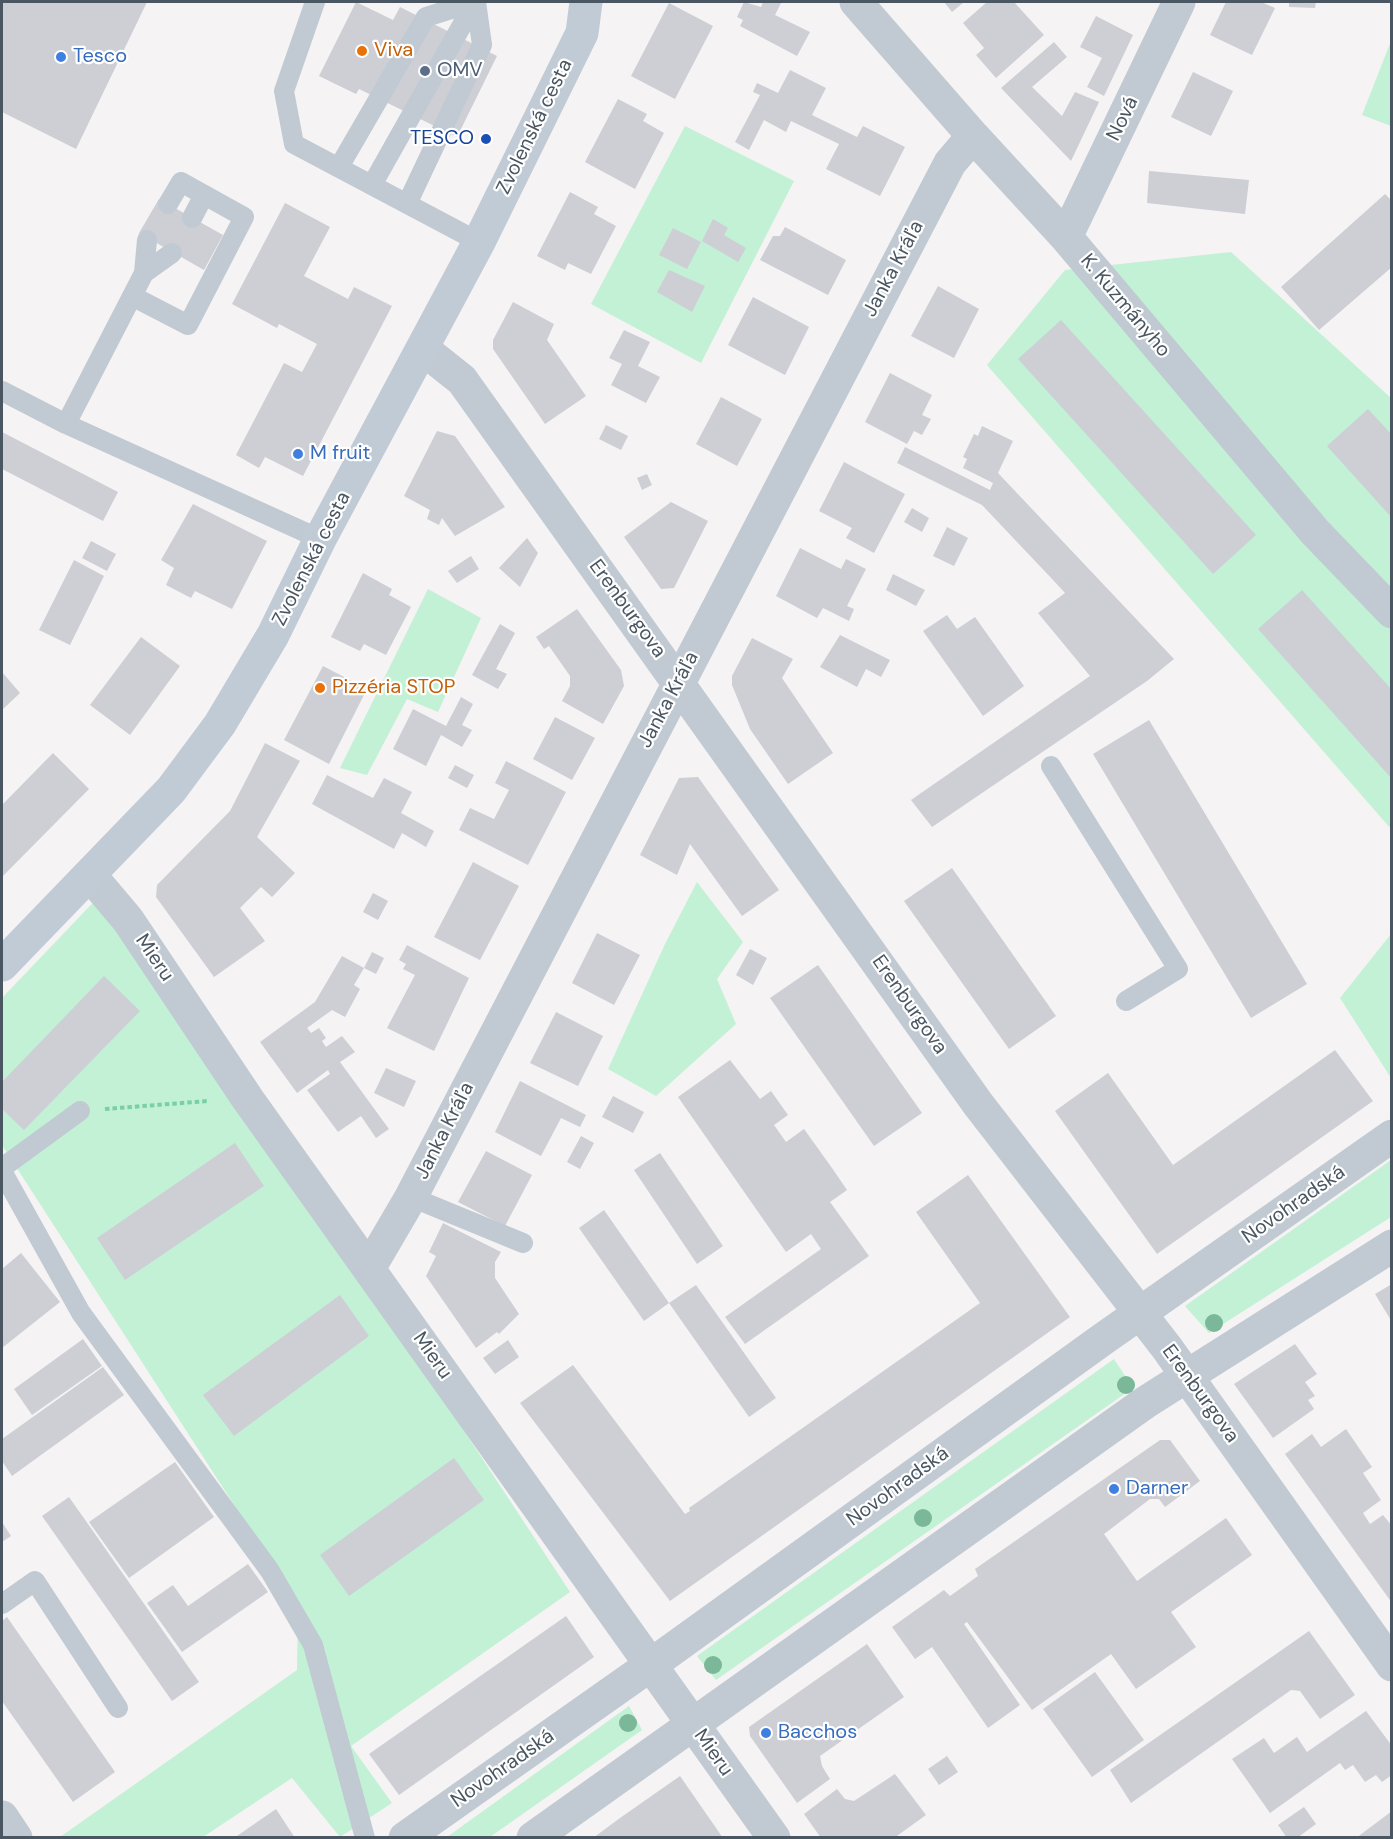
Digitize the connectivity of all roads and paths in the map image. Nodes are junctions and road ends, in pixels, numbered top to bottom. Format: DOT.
graph roads {
  1 [pos="315,2"];
  2 [pos="475,2"];
  3 [pos="585,2"];
  4 [pos="856,2"];
  5 [pos="1179,2"];
  6 [pos="973,136"];
  7 [pos="339,167"];
  8 [pos="372,185"];
  9 [pos="204,195"];
  10 [pos="168,204"];
  11 [pos="407,204"];
  12 [pos="192,218"];
  13 [pos="1066,237"];
  14 [pos="147,240"];
  15 [pos="479,242"];
  16 [pos="172,253"];
  17 [pos="144,273"];
  18 [pos="132,296"];
  19 [pos="423,349"];
  20 [pos="2,391"];
  21 [pos="66,424"];
  22 [pos="320,539"];
  23 [pos="1392,612"];
  24 [pos="679,681"];
  25 [pos="1051,766"];
  26 [pos="90,875"];
  27 [pos="2,965"];
  28 [pos="1126,1001"];
  29 [pos="247,1098"];
  30 [pos="80,1111"];
  31 [pos="1392,1136"];
  32 [pos="2,1170"];
  33 [pos="411,1197"];
  34 [pos="523,1243"];
  35 [pos="1392,1246"];
  36 [pos="370,1267"];
  37 [pos="1140,1312"];
  38 [pos="1185,1375"];
  39 [pos="2,1604"];
  40 [pos="652,1664"];
  41 [pos="1392,1665"];
  42 [pos="118,1708"];
  43 [pos="692,1723"];
  44 [pos="2,1817"];
  45 [pos="16,1838"];
  46 [pos="365,1838"];
  47 [pos="405,1838"];
  48 [pos="533,1838"];
  49 [pos="774,1838"];
  1 -- 7 [label="lane"];
  2 -- 7 [label="lane"];
  2 -- 8 [label="lane"];
  2 -- 11 [label="lane"];
  3 -- 15 [label="street, Zvolenská cesta"];
  4 -- 6 [label="street, K. Kuzmányho"];
  5 -- 13 [label="street, Nová"];
  6 -- 13 [label="street, K. Kuzmányho"];
  6 -- 24 [label="street, Janka Kráľa"];
  7 -- 8 [label="lane"];
  8 -- 11 [label="lane"];
  9 -- 10 [label="lane"];
  9 -- 12 [label="lane"];
  9 -- 18 [label="lane"];
  11 -- 15 [label="lane"];
  13 -- 23 [label="street, K. Kuzmányho"];
  14 -- 17 [label="lane"];
  15 -- 19 [label="street, Zvolenská cesta"];
  16 -- 17 [label="lane"];
  17 -- 18 [label="lane"];
  18 -- 21 [label="lane"];
  19 -- 22 [label="street, Zvolenská cesta"];
  19 -- 24 [label="street, Erenburgova"];
  20 -- 21 [label="lane"];
  21 -- 22 [label="lane"];
  22 -- 26 [label="street, Zvolenská cesta"];
  24 -- 33 [label="street, Janka Kráľa"];
  24 -- 37 [label="street, Erenburgova"];
  25 -- 28 [label="lane"];
  26 -- 27 [label="street, Zvolenská cesta"];
  26 -- 29 [label="street, Mieru"];
  29 -- 30 [label="path"];
  29 -- 36 [label="street, Mieru"];
  30 -- 32 [label="lane"];
  31 -- 37 [label="street, Novohradská"];
  32 -- 46 [label="lane"];
  33 -- 34 [label="lane"];
  33 -- 36 [label="street, Janka Kráľa"];
  35 -- 38 [label="street"];
  36 -- 40 [label="street, Mieru"];
  37 -- 38 [label="street, Erenburgova"];
  37 -- 40 [label="street, Novohradská"];
  38 -- 41 [label="street, Erenburgova"];
  38 -- 43 [label="street"];
  39 -- 42 [label="lane"];
  40 -- 43 [label="street, Mieru"];
  40 -- 47 [label="street, Novohradská"];
  43 -- 48 [label="street"];
  43 -- 49 [label="street, Mieru"];
  44 -- 45 [label="street"];
}
